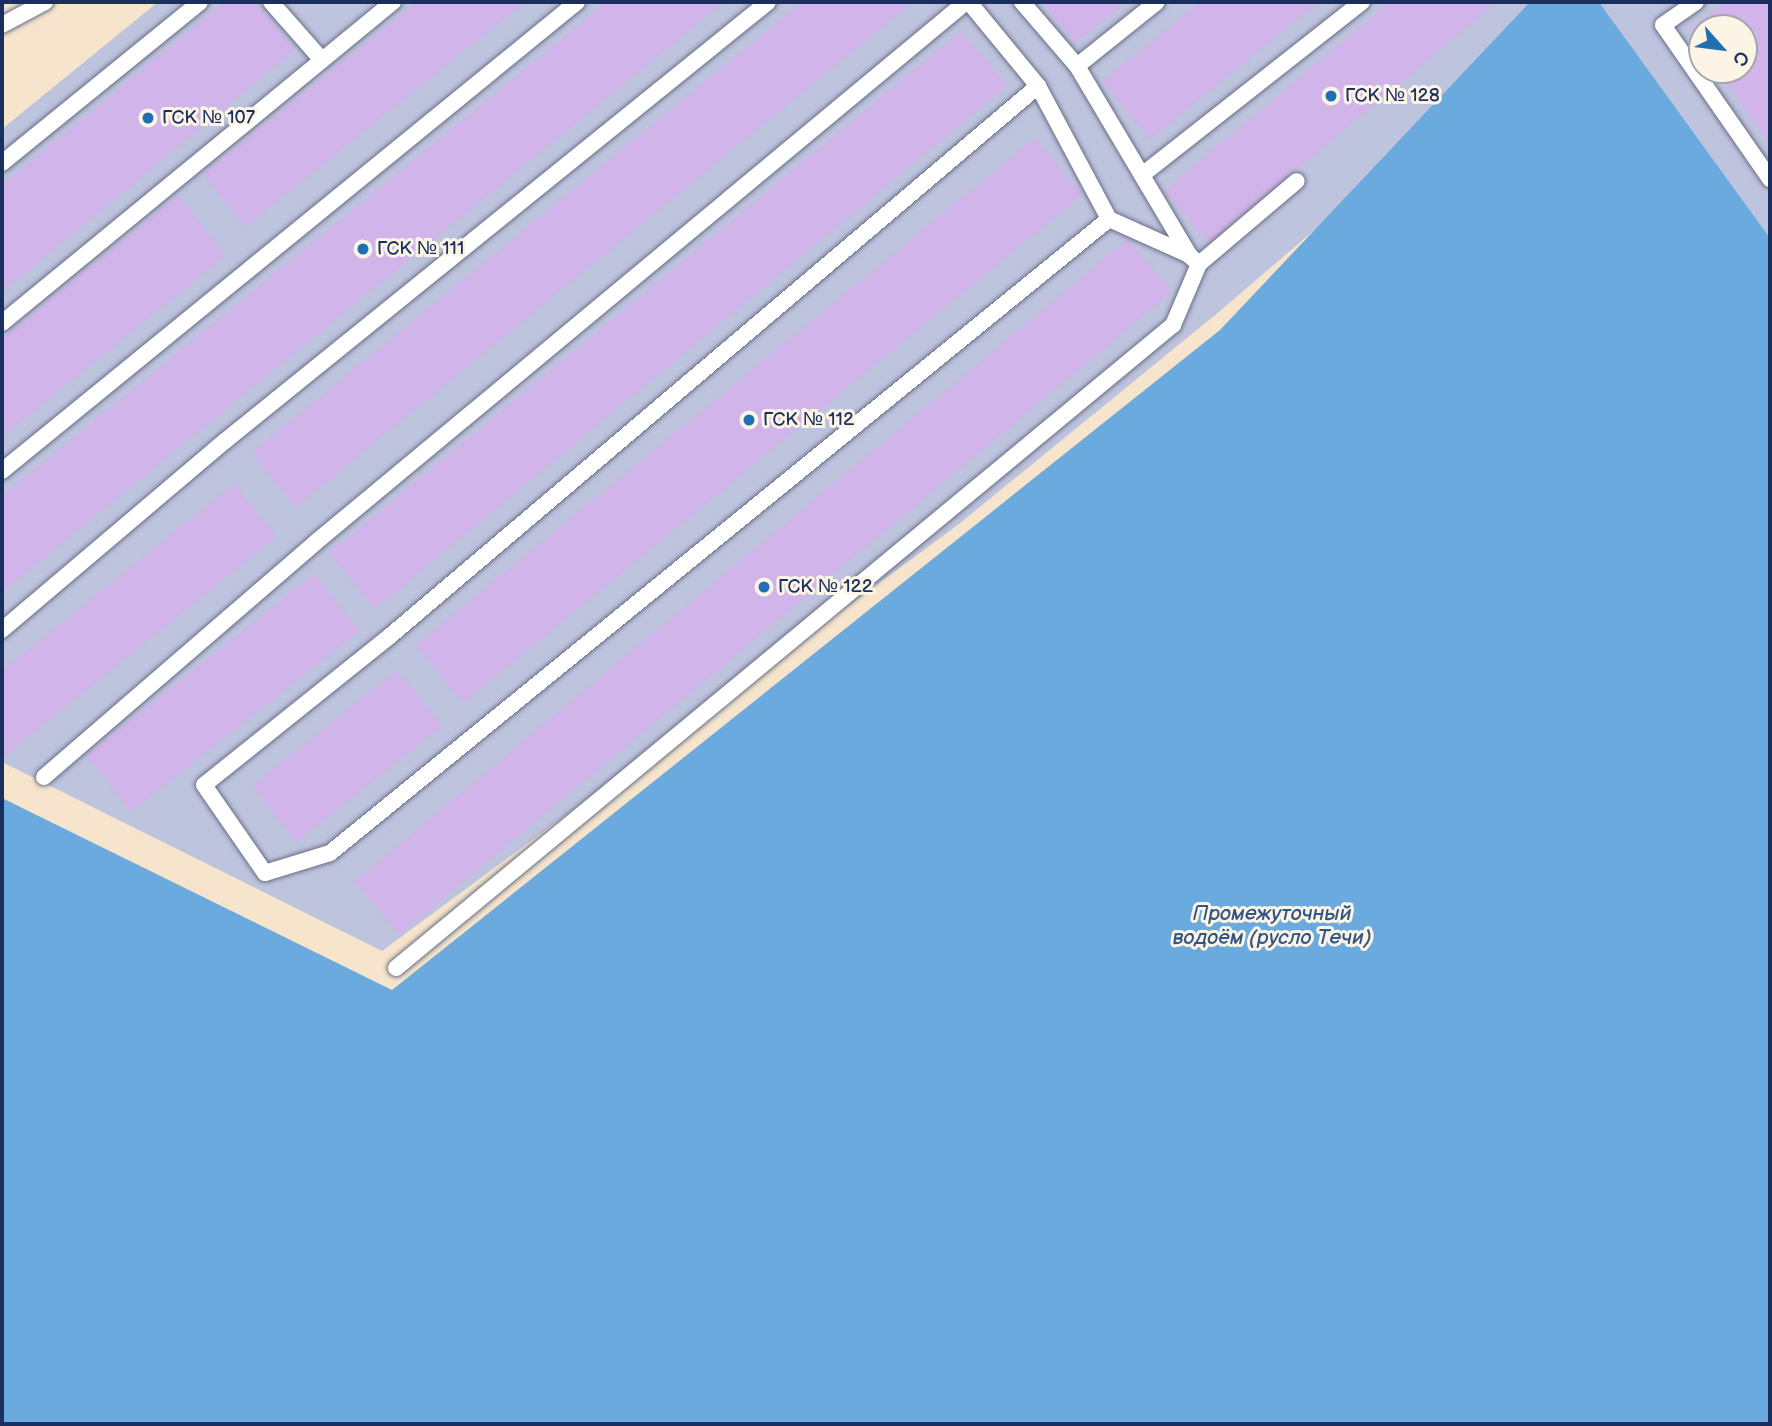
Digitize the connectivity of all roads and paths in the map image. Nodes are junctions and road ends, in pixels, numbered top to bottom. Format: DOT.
graph roads {
  1 [pos="46,2"];
  2 [pos="200,2"];
  3 [pos="271,2"];
  4 [pos="393,2"];
  5 [pos="577,2"];
  6 [pos="768,2"];
  7 [pos="968,2"];
  8 [pos="1022,2"];
  9 [pos="1157,2"];
  10 [pos="1362,2"];
  11 [pos="1696,2"];
  12 [pos="2,25"];
  13 [pos="322,60"];
  14 [pos="1077,66"];
  15 [pos="1038,86"];
  16 [pos="2,163"];
  17 [pos="1142,175"];
  18 [pos="1770,179"];
  19 [pos="1297,181"];
  20 [pos="1108,219"];
  21 [pos="1194,259"];
  22 [pos="2,323"];
  23 [pos="2,471"];
  24 [pos="2,630"];
  25 [pos="44,777"];
  26 [pos="397,968"];
  1 -- 12 [label="lane"];
  2 -- 16 [label="lane"];
  3 -- 13 [label="lane"];
  4 -- 13 [label="lane"];
  5 -- 23 [label="lane"];
  6 -- 24 [label="lane"];
  7 -- 15 [label="lane"];
  7 -- 25 [label="lane"];
  8 -- 14 [label="lane"];
  9 -- 14 [label="lane"];
  10 -- 17 [label="lane"];
  11 -- 18 [label="lane"];
  13 -- 22 [label="lane"];
  14 -- 17 [label="lane"];
  15 -- 20 [label="lane"];
  15 -- 20 [label="lane"];
  17 -- 21 [label="lane"];
  19 -- 21 [label="lane"];
  20 -- 21 [label="lane"];
  21 -- 26 [label="lane"];
}
